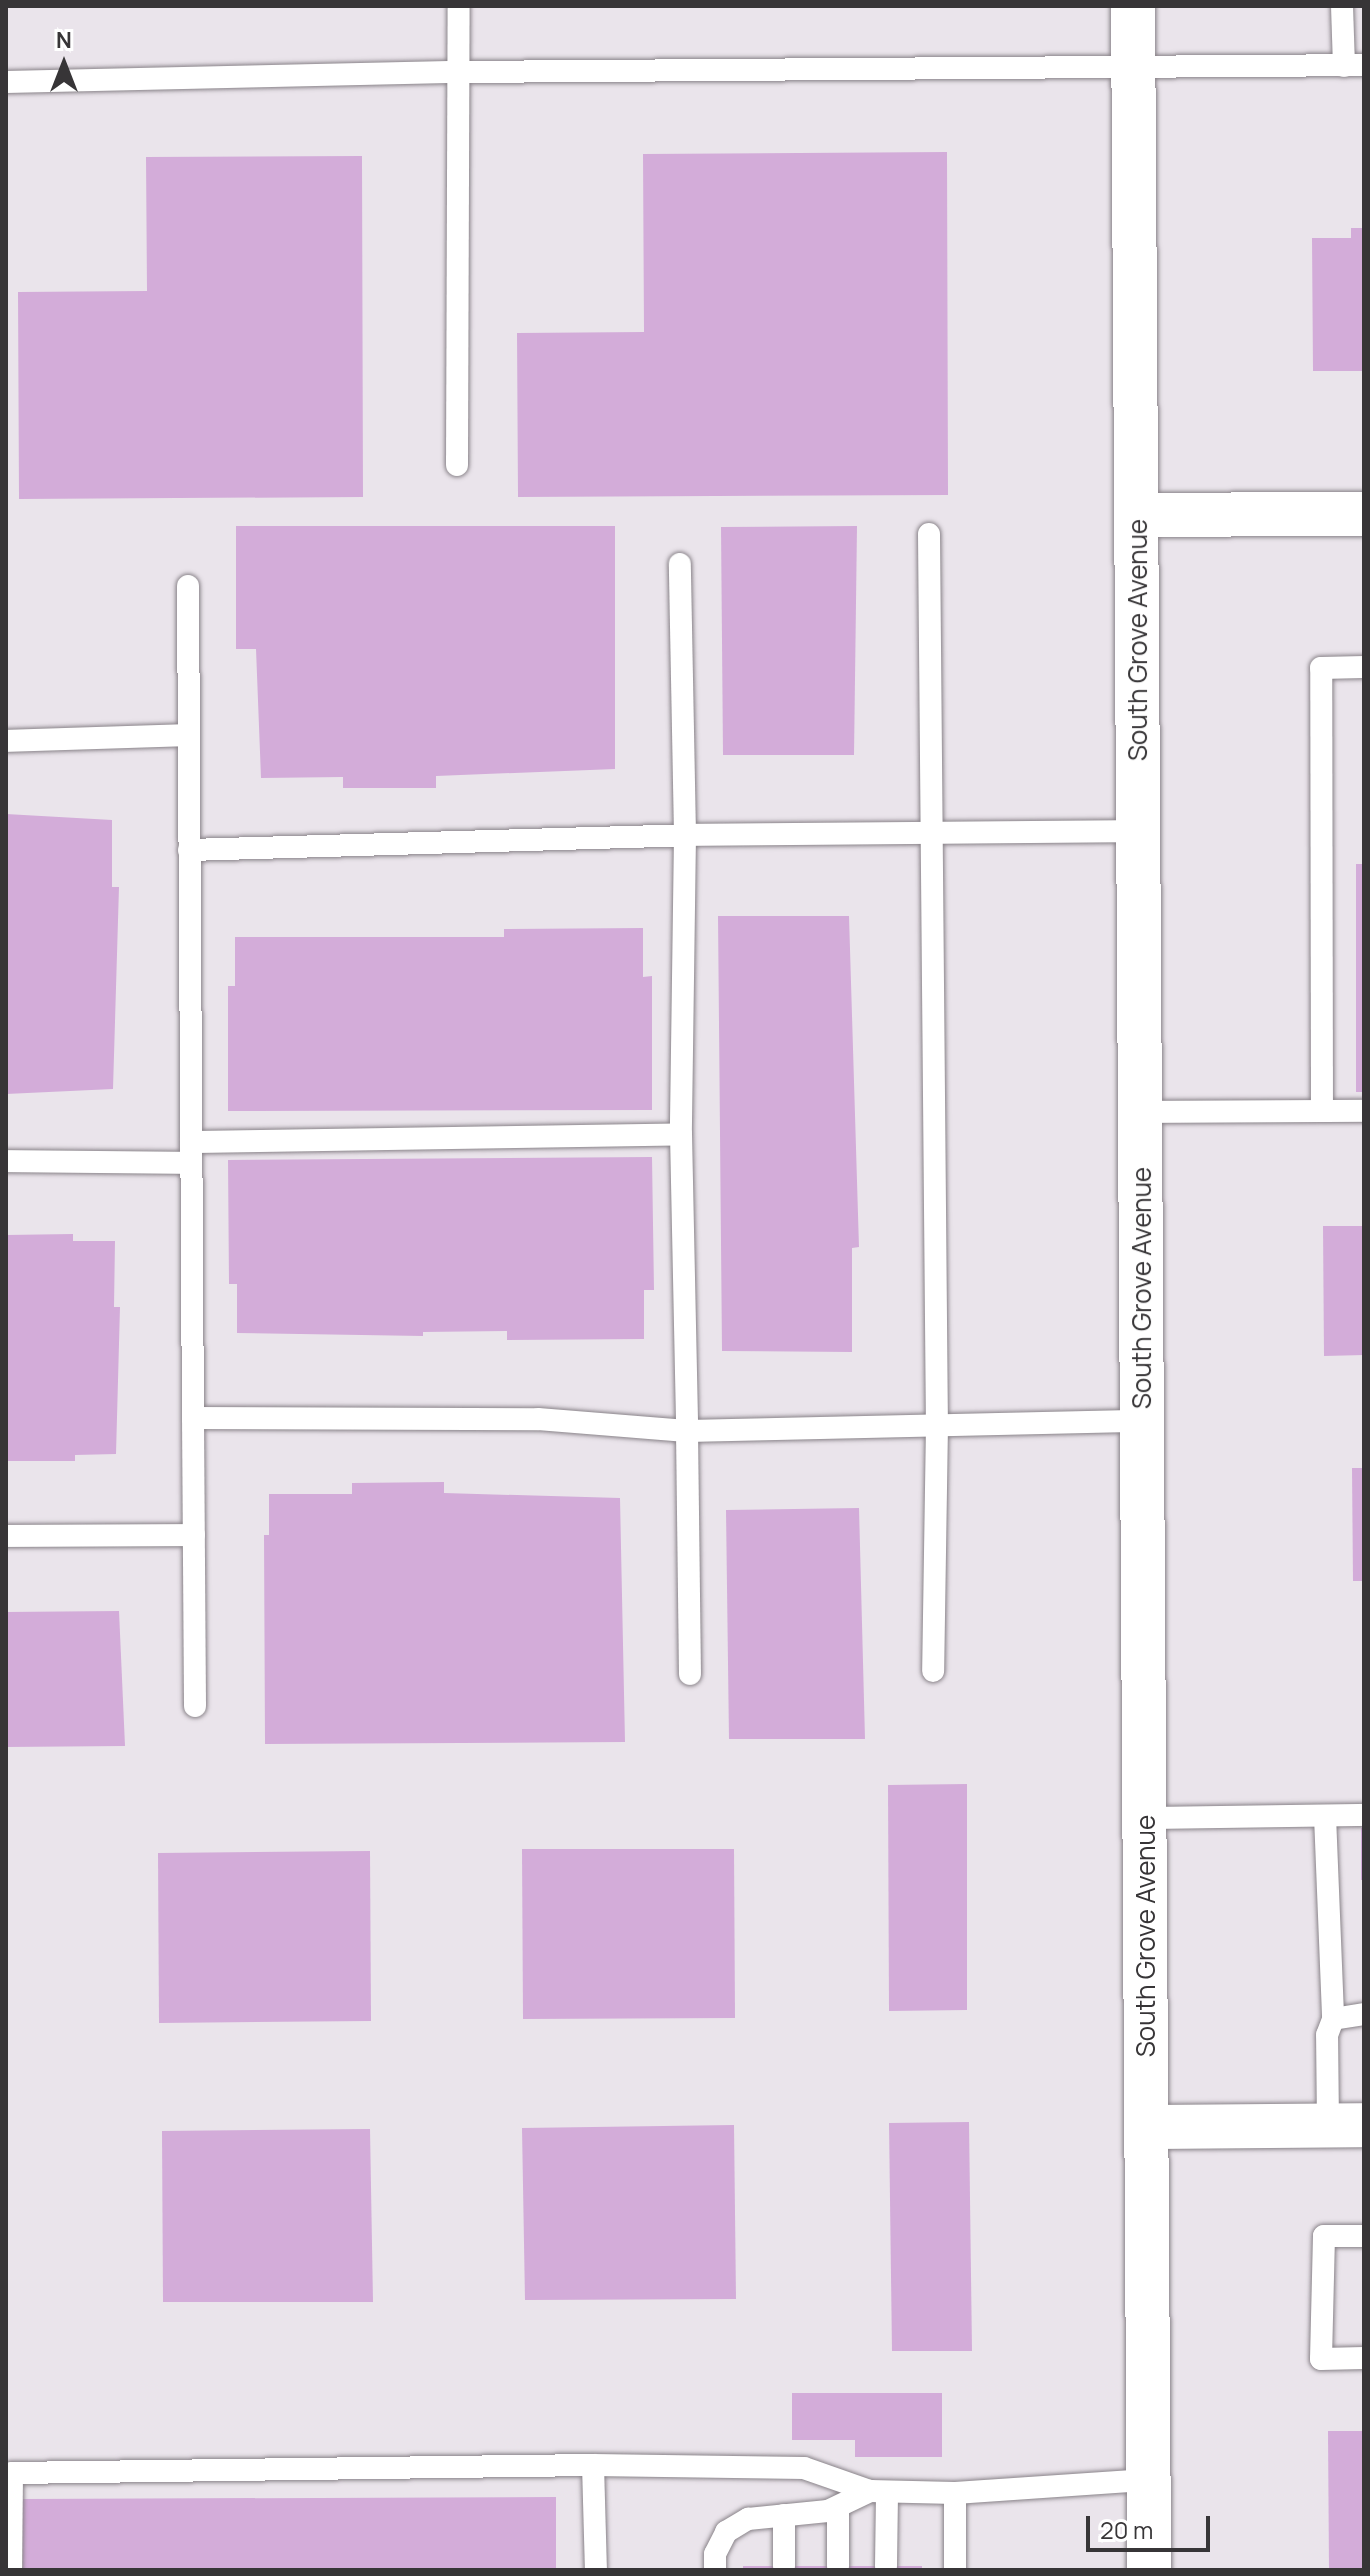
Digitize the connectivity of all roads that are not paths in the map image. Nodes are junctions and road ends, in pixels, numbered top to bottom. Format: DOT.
graph roads {
  1 [pos="459,6"];
  2 [pos="1133,6"];
  3 [pos="1342,6"];
  4 [pos="1354,65"];
  5 [pos="1133,70"];
  6 [pos="460,72"];
  7 [pos="6,82"];
  8 [pos="457,465"];
  9 [pos="1364,514"];
  10 [pos="1137,515"];
  11 [pos="929,534"];
  12 [pos="680,564"];
  13 [pos="188,586"];
  14 [pos="1364,667"];
  15 [pos="187,735"];
  16 [pos="6,741"];
  17 [pos="1139,831"];
  18 [pos="933,832"];
  19 [pos="685,835"];
  20 [pos="189,850"];
  21 [pos="1322,1111"];
  22 [pos="1364,1111"];
  23 [pos="1141,1112"];
  24 [pos="681,1134"];
  25 [pos="191,1153"];
  26 [pos="6,1161"];
  27 [pos="193,1418"];
  28 [pos="1143,1421"];
  29 [pos="937,1425"];
  30 [pos="687,1431"];
  31 [pos="194,1535"];
  32 [pos="6,1536"];
  33 [pos="933,1671"];
  34 [pos="690,1674"];
  35 [pos="195,1706"];
  36 [pos="1364,1815"];
  37 [pos="1325,1816"];
  38 [pos="1145,1818"];
  39 [pos="1364,2014"];
  40 [pos="1333,2019"];
  41 [pos="1346,2125"];
  42 [pos="1148,2127"];
  43 [pos="1364,2236"];
  44 [pos="1364,2358"];
  45 [pos="593,2465"];
  46 [pos="1148,2480"];
  47 [pos="879,2491"];
  48 [pos="955,2493"];
  49 [pos="838,2508"];
  50 [pos="784,2515"];
  51 [pos="784,2566"];
  52 [pos="838,2566"];
  53 [pos="886,2566"];
  54 [pos="11,2570"];
  55 [pos="596,2570"];
  56 [pos="715,2570"];
  57 [pos="955,2570"];
  58 [pos="1149,2570"];
  1 -- 6 [label="lane"];
  2 -- 5 [label="main road, South Grove Avenue"];
  3 -- 4 [label="lane"];
  4 -- 5 [label="lane"];
  5 -- 6 [label="lane"];
  5 -- 10 [label="main road, South Grove Avenue"];
  6 -- 7 [label="lane"];
  6 -- 8 [label="lane"];
  9 -- 10 [label="main road"];
  10 -- 17 [label="main road, South Grove Avenue"];
  11 -- 18 [label="lane"];
  12 -- 19 [label="lane"];
  13 -- 15 [label="lane"];
  14 -- 21 [label="lane"];
  15 -- 16 [label="lane"];
  15 -- 20 [label="lane"];
  17 -- 18 [label="lane"];
  17 -- 23 [label="main road, South Grove Avenue"];
  18 -- 19 [label="lane"];
  18 -- 29 [label="lane"];
  19 -- 20 [label="lane"];
  19 -- 24 [label="lane"];
  20 -- 25 [label="lane"];
  21 -- 22 [label="lane"];
  21 -- 23 [label="lane"];
  23 -- 28 [label="main road, South Grove Avenue"];
  24 -- 25 [label="lane"];
  24 -- 30 [label="lane"];
  25 -- 26 [label="lane"];
  25 -- 27 [label="lane"];
  27 -- 30 [label="lane"];
  27 -- 31 [label="lane"];
  28 -- 29 [label="lane"];
  28 -- 38 [label="main road, South Grove Avenue"];
  29 -- 30 [label="lane"];
  29 -- 33 [label="lane"];
  30 -- 34 [label="lane"];
  31 -- 32 [label="lane"];
  31 -- 35 [label="lane"];
  36 -- 37 [label="lane"];
  37 -- 38 [label="lane"];
  37 -- 40 [label="lane"];
  38 -- 42 [label="main road, South Grove Avenue"];
  39 -- 40 [label="lane"];
  40 -- 41 [label="lane"];
  41 -- 42 [label="main road"];
  42 -- 46 [label="main road, South Grove Avenue"];
  43 -- 44 [label="lane"];
  45 -- 47 [label="lane"];
  45 -- 54 [label="lane"];
  45 -- 55 [label="lane"];
  46 -- 48 [label="lane"];
  46 -- 58 [label="main road, South Grove Avenue"];
  47 -- 48 [label="lane"];
  47 -- 49 [label="lane"];
  47 -- 53 [label="lane"];
  48 -- 57 [label="lane"];
  49 -- 50 [label="lane"];
  49 -- 52 [label="lane"];
  50 -- 51 [label="lane"];
  50 -- 56 [label="lane"];
}
